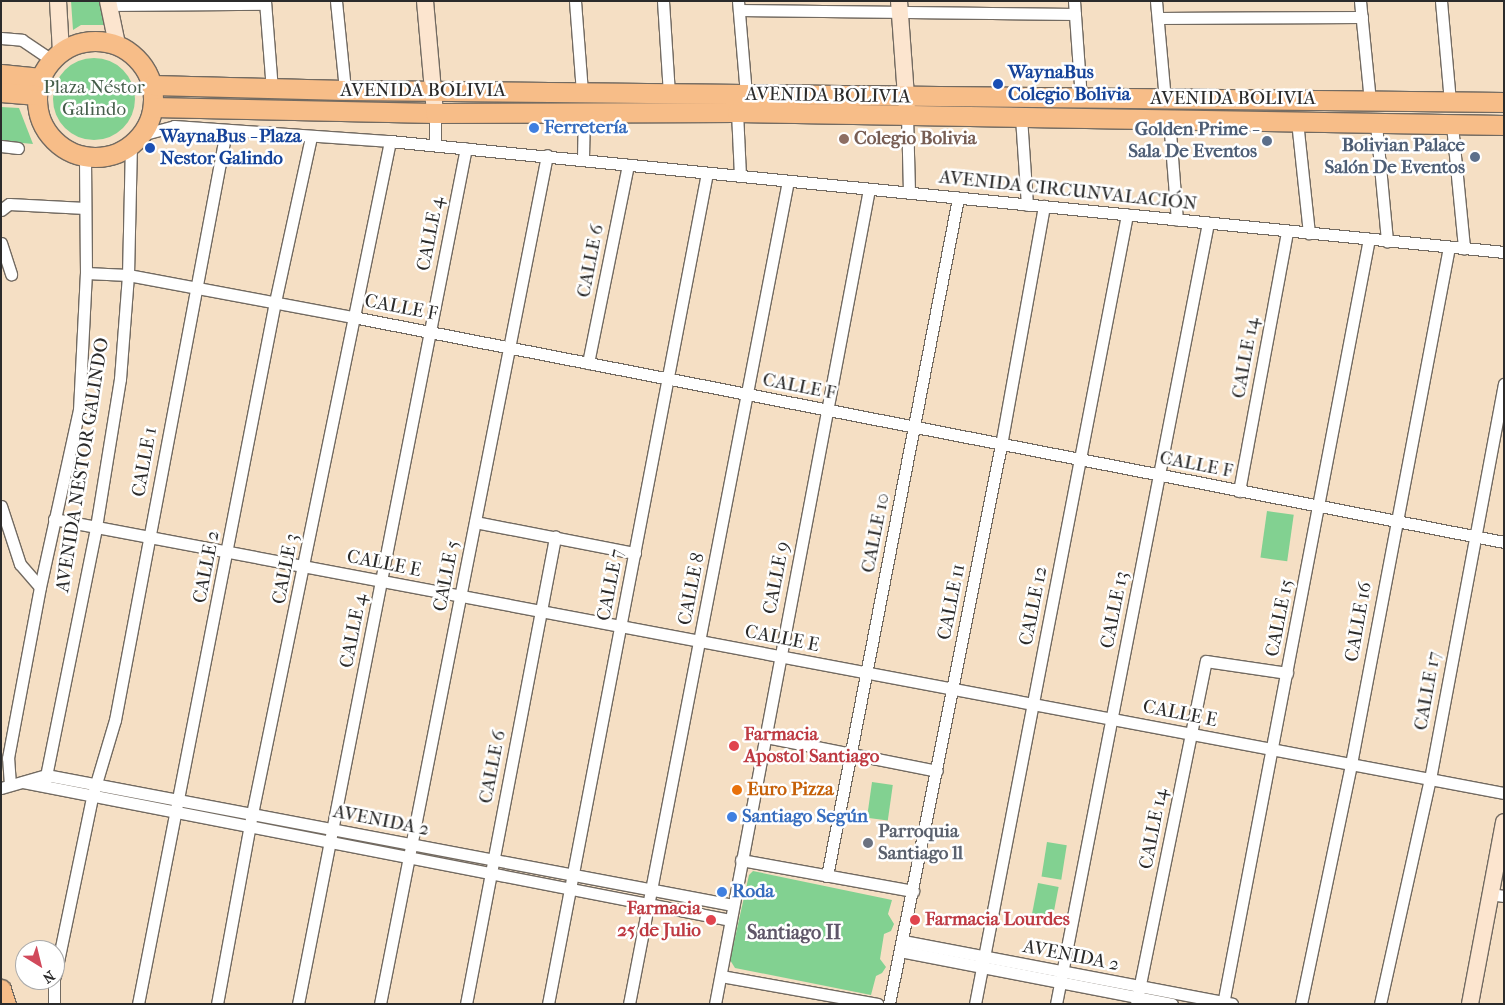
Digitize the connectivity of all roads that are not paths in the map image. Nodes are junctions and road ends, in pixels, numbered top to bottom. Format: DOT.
graph roads {
  1 [pos="58,1"];
  2 [pos="336,1"];
  3 [pos="425,1"];
  4 [pos="575,1"];
  5 [pos="662,1"];
  6 [pos="1074,1"];
  7 [pos="1156,1"];
  8 [pos="1360,1"];
  9 [pos="1440,1"];
  10 [pos="109,3"];
  11 [pos="265,3"];
  12 [pos="739,6"];
  13 [pos="900,7"];
  14 [pos="1075,14"];
  15 [pos="1362,17"];
  16 [pos="1158,18"];
  17 [pos="1,38"];
  18 [pos="117,44"];
  19 [pos="56,56"];
  20 [pos="1,74"];
  21 [pos="152,85"];
  22 [pos="39,86"];
  23 [pos="272,89"];
  24 [pos="345,90"];
  25 [pos="433,90"];
  26 [pos="1,92"];
  27 [pos="582,92"];
  28 [pos="669,93"];
  29 [pos="746,94"];
  30 [pos="1081,98"];
  31 [pos="1165,99"];
  32 [pos="1370,100"];
  33 [pos="1450,101"];
  34 [pos="1504,102"];
  35 [pos="907,106"];
  36 [pos="153,107"];
  37 [pos="584,111"];
  38 [pos="737,112"];
  39 [pos="435,113"];
  40 [pos="1021,117"];
  41 [pos="1169,119"];
  42 [pos="1297,121"];
  43 [pos="1376,124"];
  44 [pos="1452,125"];
  45 [pos="1504,125"];
  46 [pos="226,131"];
  47 [pos="311,136"];
  48 [pos="136,140"];
  49 [pos="390,141"];
  50 [pos="435,145"];
  51 [pos="1,146"];
  52 [pos="18,148"];
  53 [pos="466,148"];
  54 [pos="547,155"];
  55 [pos="85,156"];
  56 [pos="583,158"];
  57 [pos="628,165"];
  58 [pos="707,173"];
  59 [pos="740,176"];
  60 [pos="788,181"];
  61 [pos="869,189"];
  62 [pos="908,193"];
  63 [pos="958,198"];
  64 [pos="1026,204"];
  65 [pos="1044,206"];
  66 [pos="85,208"];
  67 [pos="1,210"];
  68 [pos="1127,214"];
  69 [pos="1177,220"];
  70 [pos="1208,223"];
  71 [pos="1287,231"];
  72 [pos="1309,233"];
  73 [pos="1369,239"];
  74 [pos="1387,241"];
  75 [pos="1,243"];
  76 [pos="1449,247"];
  77 [pos="1464,248"];
  78 [pos="1504,252"];
  79 [pos="86,273"];
  80 [pos="11,274"];
  81 [pos="128,275"];
  82 [pos="195,287"];
  83 [pos="275,302"];
  84 [pos="353,317"];
  85 [pos="430,332"];
  86 [pos="510,347"];
  87 [pos="588,363"];
  88 [pos="670,380"];
  89 [pos="1504,384"];
  90 [pos="747,395"];
  91 [pos="827,410"];
  92 [pos="914,427"];
  93 [pos="1001,445"];
  94 [pos="1080,459"];
  95 [pos="1160,476"];
  96 [pos="1239,491"];
  97 [pos="1,506"];
  98 [pos="1319,507"];
  99 [pos="54,519"];
  100 [pos="1396,520"];
  101 [pos="475,522"];
  102 [pos="96,527"];
  103 [pos="555,536"];
  104 [pos="1474,536"];
  105 [pos="149,537"];
  106 [pos="1504,542"];
  107 [pos="228,552"];
  108 [pos="635,553"];
  109 [pos="304,566"];
  110 [pos="381,581"];
  111 [pos="40,587"];
  112 [pos="461,596"];
  113 [pos="541,611"];
  114 [pos="621,626"];
  115 [pos="699,641"];
  116 [pos="780,656"];
  117 [pos="867,673"];
  118 [pos="1287,673"];
  119 [pos="952,689"];
  120 [pos="1033,704"];
  121 [pos="1111,719"];
  122 [pos="1191,734"];
  123 [pos="766,737"];
  124 [pos="1272,750"];
  125 [pos="851,752"];
  126 [pos="1351,764"];
  127 [pos="936,771"];
  128 [pos="46,775"];
  129 [pos="1430,779"];
  130 [pos="23,782"];
  131 [pos="96,784"];
  132 [pos="6,786"];
  133 [pos="44,788"];
  134 [pos="1504,793"];
  135 [pos="92,797"];
  136 [pos="178,800"];
  137 [pos="176,813"];
  138 [pos="252,814"];
  139 [pos="1504,822"];
  140 [pos="250,828"];
  141 [pos="332,830"];
  142 [pos="330,843"];
  143 [pos="412,845"];
  144 [pos="409,859"];
  145 [pos="493,860"];
  146 [pos="741,860"];
  147 [pos="491,875"];
  148 [pos="572,875"];
  149 [pos="827,876"];
  150 [pos="569,888"];
  151 [pos="652,890"];
  152 [pos="913,891"];
  153 [pos="1497,895"];
  154 [pos="649,904"];
  155 [pos="733,905"];
  156 [pos="730,920"];
  157 [pos="62,940"];
  158 [pos="901,946"];
  159 [pos="983,962"];
  160 [pos="721,976"];
  161 [pos="1061,977"];
  162 [pos="1,988"];
  163 [pos="54,990"];
  164 [pos="1138,996"];
  165 [pos="1226,1003"];
  166 [pos="6,1004"];
  167 [pos="54,1004"];
  168 [pos="138,1004"];
  169 [pos="217,1004"];
  170 [pos="298,1004"];
  171 [pos="380,1004"];
  172 [pos="466,1004"];
  173 [pos="548,1004"];
  174 [pos="630,1004"];
  175 [pos="715,1004"];
  176 [pos="878,1004"];
  177 [pos="889,1004"];
  178 [pos="975,1004"];
  179 [pos="1056,1004"];
  180 [pos="1172,1004"];
  181 [pos="1301,1004"];
  182 [pos="1380,1004"];
  183 [pos="1470,1004"];
  1 -- 19 [label="street"];
  2 -- 24 [label="street"];
  3 -- 25 [label="street"];
  4 -- 27 [label="street"];
  5 -- 28 [label="street"];
  6 -- 14 [label="street"];
  7 -- 16 [label="street"];
  8 -- 15 [label="street"];
  9 -- 33 [label="street"];
  10 -- 11 [label="street"];
  10 -- 18 [label="street"];
  11 -- 23 [label="street"];
  12 -- 13 [label="street"];
  12 -- 29 [label="street"];
  13 -- 14 [label="street"];
  13 -- 35 [label="street"];
  14 -- 30 [label="street"];
  15 -- 16 [label="street"];
  15 -- 32 [label="street"];
  16 -- 31 [label="street"];
  17 -- 19 [label="street"];
  18 -- 19 [label="main road"];
  18 -- 21 [label="main road"];
  19 -- 22 [label="main road"];
  20 -- 22 [label="main road"];
  21 -- 23 [label="main road, AVENIDA BOLIVIA"];
  21 -- 36 [label="main road"];
  22 -- 26 [label="main road"];
  22 -- 55 [label="main road"];
  23 -- 24 [label="main road, AVENIDA BOLIVIA"];
  24 -- 25 [label="main road, AVENIDA BOLIVIA"];
  25 -- 27 [label="main road, AVENIDA BOLIVIA"];
  25 -- 39 [label="street"];
  27 -- 28 [label="main road, AVENIDA BOLIVIA"];
  28 -- 29 [label="main road, AVENIDA BOLIVIA"];
  29 -- 35 [label="main road, AVENIDA BOLIVIA"];
  30 -- 31 [label="main road, AVENIDA BOLIVIA"];
  30 -- 35 [label="main road, AVENIDA BOLIVIA"];
  31 -- 32 [label="main road, AVENIDA BOLIVIA"];
  32 -- 33 [label="main road, AVENIDA BOLIVIA"];
  33 -- 34 [label="main road, AVENIDA BOLIVIA"];
  35 -- 38 [label="main road, AVENIDA BOLIVIA"];
  35 -- 40 [label="main road, AVENIDA BOLIVIA"];
  35 -- 62 [label="street"];
  36 -- 39 [label="main road, AVENIDA BOLIVIA"];
  36 -- 48 [label="main road"];
  37 -- 38 [label="main road, AVENIDA BOLIVIA"];
  37 -- 39 [label="main road, AVENIDA BOLIVIA"];
  37 -- 56 [label="street"];
  38 -- 59 [label="street"];
  39 -- 50 [label="street"];
  40 -- 41 [label="main road, AVENIDA BOLIVIA"];
  40 -- 64 [label="street"];
  41 -- 42 [label="main road, AVENIDA BOLIVIA"];
  41 -- 69 [label="street"];
  42 -- 43 [label="main road, AVENIDA BOLIVIA"];
  42 -- 72 [label="street"];
  43 -- 44 [label="main road, AVENIDA BOLIVIA"];
  43 -- 74 [label="street"];
  44 -- 45 [label="main road, AVENIDA BOLIVIA"];
  44 -- 77 [label="street"];
  46 -- 47 [label="street, AVENIDA CIRCUNVALACIÓN"];
  46 -- 48 [label="street, AVENIDA CIRCUNVALACIÓN"];
  46 -- 82 [label="street, CALLE 1"];
  47 -- 49 [label="street, AVENIDA CIRCUNVALACIÓN"];
  47 -- 83 [label="street, CALLE 2"];
  48 -- 55 [label="main road"];
  48 -- 81 [label="street, AVENIDA NESTOR GALINDO"];
  49 -- 50 [label="street, AVENIDA CIRCUNVALACIÓN"];
  49 -- 84 [label="street, CALLE 3"];
  50 -- 53 [label="street, AVENIDA CIRCUNVALACIÓN"];
  51 -- 52 [label="street"];
  53 -- 54 [label="street, AVENIDA CIRCUNVALACIÓN"];
  53 -- 85 [label="street, CALLE 4"];
  54 -- 56 [label="street, AVENIDA CIRCUNVALACIÓN"];
  54 -- 86 [label="street, CALLE 5"];
  55 -- 66 [label="street, AVENIDA NESTOR GALINDO"];
  56 -- 57 [label="street, AVENIDA CIRCUNVALACIÓN"];
  57 -- 58 [label="street, AVENIDA CIRCUNVALACIÓN"];
  57 -- 87 [label="street, CALLE 6"];
  58 -- 59 [label="street, AVENIDA CIRCUNVALACIÓN"];
  58 -- 88 [label="street, CALLE 7"];
  59 -- 60 [label="street, AVENIDA CIRCUNVALACIÓN"];
  60 -- 61 [label="street, AVENIDA CIRCUNVALACIÓN"];
  60 -- 90 [label="street, CALLE 8"];
  61 -- 62 [label="street, AVENIDA CIRCUNVALACIÓN"];
  61 -- 91 [label="street, CALLE 9"];
  62 -- 63 [label="street, AVENIDA CIRCUNVALACIÓN"];
  63 -- 64 [label="street, AVENIDA CIRCUNVALACIÓN"];
  63 -- 92 [label="street, CALLE 10"];
  64 -- 65 [label="street, AVENIDA CIRCUNVALACIÓN"];
  65 -- 68 [label="street, AVENIDA CIRCUNVALACIÓN"];
  65 -- 93 [label="street, CALLE 11"];
  66 -- 67 [label="street"];
  66 -- 79 [label="street, AVENIDA NESTOR GALINDO"];
  68 -- 69 [label="street, AVENIDA CIRCUNVALACIÓN"];
  68 -- 94 [label="street, CALLE 12"];
  69 -- 70 [label="street, AVENIDA CIRCUNVALACIÓN"];
  70 -- 71 [label="street, AVENIDA CIRCUNVALACIÓN"];
  70 -- 95 [label="street, CALLE 13"];
  71 -- 72 [label="street, AVENIDA CIRCUNVALACIÓN"];
  71 -- 96 [label="street, CALLE 14"];
  72 -- 73 [label="street, AVENIDA CIRCUNVALACIÓN"];
  73 -- 74 [label="street, AVENIDA CIRCUNVALACIÓN"];
  73 -- 98 [label="street, CALLE 15"];
  74 -- 76 [label="street, AVENIDA CIRCUNVALACIÓN"];
  75 -- 80 [label="street"];
  76 -- 77 [label="street, AVENIDA CIRCUNVALACIÓN"];
  76 -- 100 [label="street, CALLE 16"];
  77 -- 78 [label="street, AVENIDA CIRCUNVALACIÓN"];
  79 -- 81 [label="street, CALLE F"];
  79 -- 99 [label="street, AVENIDA NESTOR GALINDO"];
  81 -- 82 [label="street, CALLE F"];
  81 -- 102 [label="street, AVENIDA NESTOR GALINDO"];
  82 -- 83 [label="street, CALLE F"];
  82 -- 105 [label="street, CALLE 1"];
  83 -- 84 [label="street, CALLE F"];
  83 -- 107 [label="street, CALLE 2"];
  84 -- 85 [label="street, CALLE F"];
  84 -- 109 [label="street, CALLE 3"];
  85 -- 86 [label="street, CALLE F"];
  85 -- 110 [label="street, CALLE 4"];
  86 -- 87 [label="street, CALLE F"];
  86 -- 101 [label="street, CALLE 5"];
  87 -- 88 [label="street, CALLE F"];
  88 -- 90 [label="street, CALLE F"];
  88 -- 108 [label="street, CALLE 7"];
  89 -- 104 [label="street, CALLE 17"];
  90 -- 91 [label="street, CALLE F"];
  90 -- 115 [label="street, CALLE 8"];
  91 -- 92 [label="street, CALLE F"];
  91 -- 116 [label="street, CALLE 9"];
  92 -- 93 [label="street, CALLE F"];
  92 -- 117 [label="street, CALLE 10"];
  93 -- 94 [label="street, CALLE F"];
  93 -- 119 [label="street, CALLE 11"];
  94 -- 95 [label="street, CALLE F"];
  94 -- 120 [label="street, CALLE 12"];
  95 -- 96 [label="street, CALLE F"];
  95 -- 121 [label="street, CALLE 13"];
  96 -- 98 [label="street, CALLE F"];
  97 -- 111 [label="street"];
  98 -- 100 [label="street, CALLE F"];
  98 -- 118 [label="street, CALLE 15"];
  99 -- 102 [label="street, CALLE E"];
  99 -- 111 [label="street, AVENIDA NESTOR GALINDO"];
  100 -- 104 [label="street, CALLE F"];
  100 -- 126 [label="street, CALLE 16"];
  101 -- 103 [label="street"];
  101 -- 112 [label="street, CALLE 5"];
  102 -- 105 [label="street, CALLE E"];
  102 -- 128 [label="street, AVENIDA NESTOR GALINDO"];
  103 -- 108 [label="street"];
  103 -- 113 [label="street, CALLE 6"];
  104 -- 106 [label="street, CALLE F"];
  104 -- 129 [label="street, CALLE 17"];
  105 -- 107 [label="street, CALLE E"];
  105 -- 131 [label="street, CALLE 1"];
  107 -- 109 [label="street, CALLE E"];
  107 -- 136 [label="street, CALLE 2"];
  108 -- 114 [label="street, CALLE 7"];
  109 -- 110 [label="street, CALLE E"];
  109 -- 138 [label="street, CALLE 3"];
  110 -- 112 [label="street, CALLE E"];
  110 -- 141 [label="street, CALLE 4"];
  111 -- 132 [label="street, AVENIDA NESTOR GALINDO"];
  112 -- 113 [label="street, CALLE E"];
  112 -- 143 [label="street, CALLE 5"];
  113 -- 114 [label="street, CALLE E"];
  113 -- 145 [label="street, CALLE 6"];
  114 -- 115 [label="street, CALLE E"];
  114 -- 148 [label="street, CALLE 7"];
  115 -- 116 [label="street, CALLE E"];
  115 -- 151 [label="street, CALLE 8"];
  116 -- 117 [label="street, CALLE E"];
  116 -- 123 [label="street, CALLE 9"];
  117 -- 119 [label="street, CALLE E"];
  117 -- 125 [label="street, CALLE 10"];
  118 -- 122 [label="street, CALLE 14"];
  118 -- 124 [label="street, CALLE 15"];
  119 -- 120 [label="street, CALLE E"];
  119 -- 127 [label="street, CALLE 11"];
  120 -- 121 [label="street, CALLE E"];
  120 -- 159 [label="street, CALLE 12"];
  121 -- 122 [label="street, CALLE E"];
  121 -- 161 [label="street, CALLE 13"];
  122 -- 124 [label="street, CALLE E"];
  122 -- 164 [label="street, CALLE 14"];
  123 -- 125 [label="street"];
  123 -- 146 [label="street, CALLE 9"];
  124 -- 126 [label="street, CALLE E"];
  124 -- 165 [label="street, CALLE 15"];
  125 -- 127 [label="street"];
  125 -- 149 [label="street, CALLE 10"];
  126 -- 129 [label="street, CALLE E"];
  126 -- 181 [label="street, CALLE 16"];
  127 -- 152 [label="street, CALLE 11"];
  128 -- 130 [label="street, AVENIDA 2"];
  128 -- 131 [label="street, AVENIDA 2"];
  128 -- 133 [label="street, AVENIDA NESTOR GALINDO"];
  129 -- 134 [label="street, CALLE E"];
  129 -- 182 [label="street, CALLE 17"];
  130 -- 132 [label="street, AVENIDA 2"];
  130 -- 133 [label="street, AVENIDA 2"];
  131 -- 135 [label="street, CALLE 1"];
  131 -- 136 [label="street, AVENIDA 2"];
  133 -- 135 [label="street, AVENIDA 2"];
  135 -- 137 [label="street, AVENIDA 2"];
  135 -- 157 [label="street, CALLE 1"];
  136 -- 137 [label="street, CALLE 2"];
  136 -- 138 [label="street, AVENIDA 2"];
  137 -- 140 [label="street, AVENIDA 2"];
  137 -- 168 [label="street, CALLE 2"];
  138 -- 140 [label="street, CALLE 3"];
  138 -- 141 [label="street, AVENIDA 2"];
  139 -- 153 [label="street"];
  140 -- 142 [label="street, AVENIDA 2"];
  140 -- 169 [label="street, CALLE 3"];
  141 -- 142 [label="street, CALLE 4"];
  141 -- 143 [label="street, AVENIDA 2"];
  142 -- 144 [label="street, AVENIDA 2"];
  142 -- 170 [label="street, CALLE 4"];
  143 -- 144 [label="street, CALLE 5"];
  143 -- 145 [label="street, AVENIDA 2"];
  144 -- 147 [label="street, AVENIDA 2"];
  144 -- 171 [label="street, CALLE 5"];
  145 -- 147 [label="street, CALLE 6"];
  145 -- 148 [label="street, AVENIDA 2"];
  146 -- 149 [label="street"];
  146 -- 155 [label="street, CALLE 9"];
  147 -- 150 [label="street, AVENIDA 2"];
  147 -- 172 [label="street, CALLE 6"];
  148 -- 150 [label="street, CALLE 7"];
  148 -- 151 [label="street, AVENIDA 2"];
  149 -- 152 [label="street"];
  150 -- 154 [label="street, AVENIDA 2"];
  150 -- 173 [label="street, CALLE 7"];
  151 -- 154 [label="street, CALLE 8"];
  151 -- 155 [label="street, AVENIDA 2"];
  152 -- 158 [label="street, CALLE 11"];
  153 -- 183 [label="street"];
  154 -- 156 [label="street, AVENIDA 2"];
  154 -- 174 [label="street, CALLE 8"];
  155 -- 156 [label="street, CALLE 9"];
  156 -- 160 [label="street, CALLE 9"];
  158 -- 159 [label="street, AVENIDA 2"];
  158 -- 177 [label="street, CALLE 11"];
  159 -- 161 [label="street, AVENIDA 2"];
  159 -- 178 [label="street, CALLE 12"];
  160 -- 175 [label="street, CALLE 9"];
  160 -- 176 [label="street"];
  161 -- 164 [label="street, AVENIDA 2"];
  161 -- 179 [label="street, CALLE 13"];
  162 -- 166 [label="main road"];
  163 -- 167 [label="street"];
  164 -- 165 [label="street, AVENIDA 2"];
  164 -- 180 [label="street, AVENIDA 2"];
}
